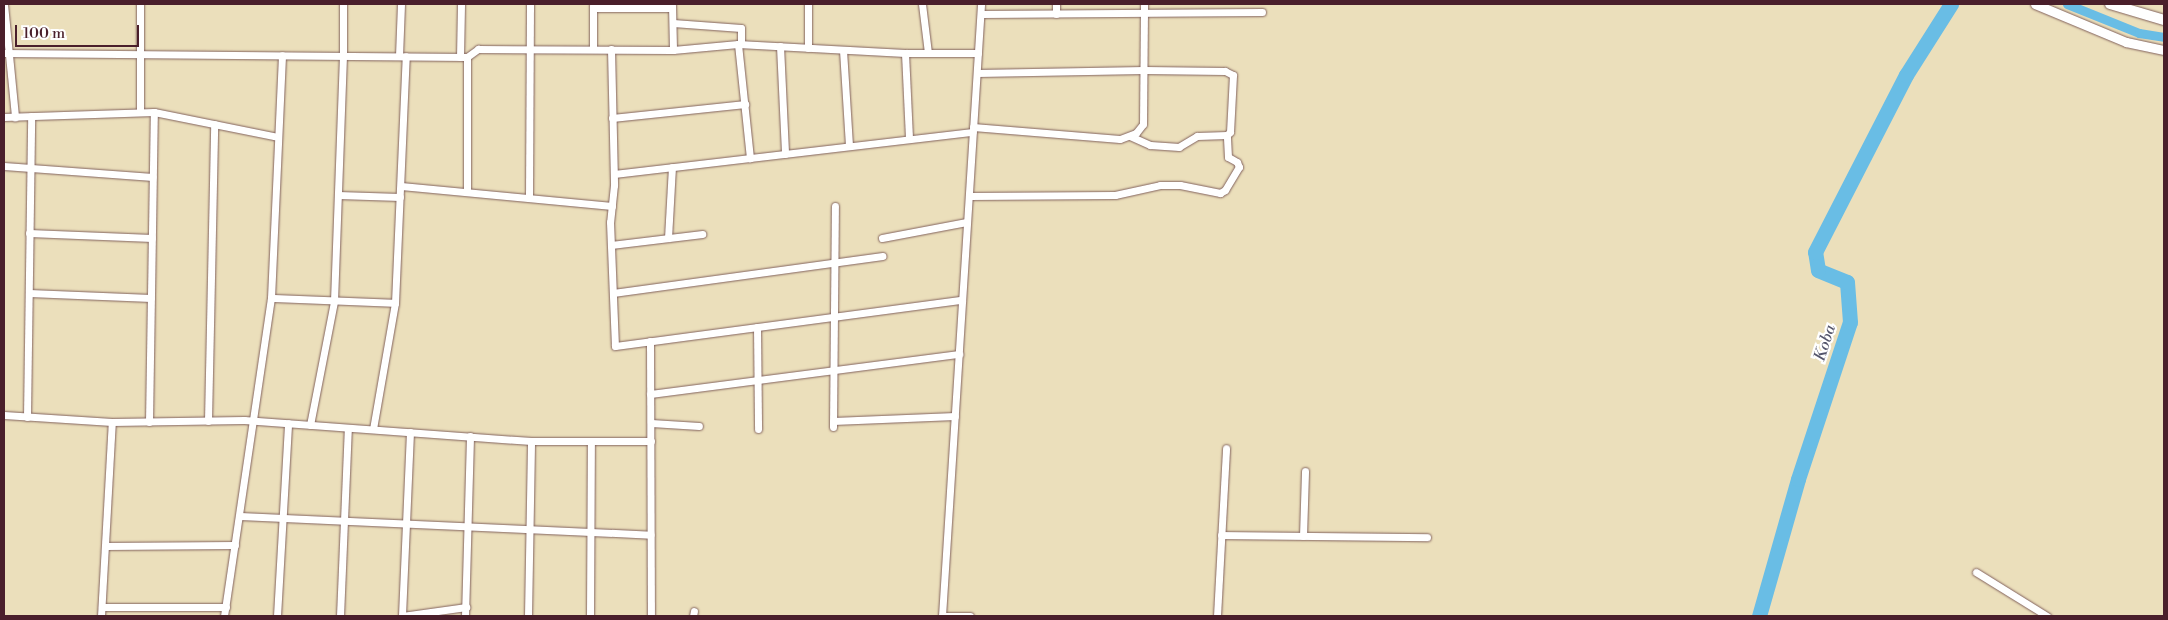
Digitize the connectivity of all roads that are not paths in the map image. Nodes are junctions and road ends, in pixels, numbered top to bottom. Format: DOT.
graph roads {
  1 [pos="4,4"];
  2 [pos="140,4"];
  3 [pos="343,4"];
  4 [pos="401,4"];
  5 [pos="461,4"];
  6 [pos="530,4"];
  7 [pos="808,4"];
  8 [pos="922,4"];
  9 [pos="981,4"];
  10 [pos="1056,4"];
  11 [pos="1144,4"];
  12 [pos="2034,4"];
  13 [pos="2110,4"];
  14 [pos="593,6"];
  15 [pos="672,6"];
  16 [pos="2126,6"];
  17 [pos="1262,12"];
  18 [pos="1144,13"];
  19 [pos="981,14"];
  20 [pos="1056,14"];
  21 [pos="2164,20"];
  22 [pos="673,23"];
  23 [pos="739,44"];
  24 [pos="780,46"];
  25 [pos="808,48"];
  26 [pos="530,49"];
  27 [pos="592,50"];
  28 [pos="611,50"];
  29 [pos="674,50"];
  30 [pos="843,50"];
  31 [pos="2164,50"];
  32 [pos="6,53"];
  33 [pos="905,53"];
  34 [pos="928,53"];
  35 [pos="978,53"];
  36 [pos="140,54"];
  37 [pos="282,55"];
  38 [pos="344,56"];
  39 [pos="403,56"];
  40 [pos="463,57"];
  41 [pos="1144,70"];
  42 [pos="977,73"];
  43 [pos="744,104"];
  44 [pos="140,112"];
  45 [pos="154,112"];
  46 [pos="31,116"];
  47 [pos="15,117"];
  48 [pos="4,118"];
  49 [pos="612,118"];
  50 [pos="214,124"];
  51 [pos="973,129"];
  52 [pos="1227,135"];
  53 [pos="1130,136"];
  54 [pos="278,137"];
  55 [pos="909,139"];
  56 [pos="849,146"];
  57 [pos="785,154"];
  58 [pos="750,158"];
  59 [pos="4,166"];
  60 [pos="30,168"];
  61 [pos="672,168"];
  62 [pos="614,174"];
  63 [pos="153,177"];
  64 [pos="400,186"];
  65 [pos="467,192"];
  66 [pos="338,195"];
  67 [pos="969,196"];
  68 [pos="400,197"];
  69 [pos="529,198"];
  70 [pos="612,206"];
  71 [pos="835,206"];
  72 [pos="967,222"];
  73 [pos="30,233"];
  74 [pos="702,234"];
  75 [pos="152,238"];
  76 [pos="668,238"];
  77 [pos="882,238"];
  78 [pos="611,245"];
  79 [pos="882,256"];
  80 [pos="834,263"];
  81 [pos="29,293"];
  82 [pos="613,293"];
  83 [pos="151,298"];
  84 [pos="271,298"];
  85 [pos="962,300"];
  86 [pos="334,301"];
  87 [pos="395,303"];
  88 [pos="834,316"];
  89 [pos="757,327"];
  90 [pos="650,342"];
  91 [pos="959,354"];
  92 [pos="833,370"];
  93 [pos="757,380"];
  94 [pos="650,394"];
  95 [pos="4,415"];
  96 [pos="955,416"];
  97 [pos="27,417"];
  98 [pos="208,421"];
  99 [pos="254,421"];
  100 [pos="112,422"];
  101 [pos="149,422"];
  102 [pos="651,423"];
  103 [pos="288,424"];
  104 [pos="310,425"];
  105 [pos="699,426"];
  106 [pos="348,428"];
  107 [pos="758,429"];
  108 [pos="373,430"];
  109 [pos="410,432"];
  110 [pos="470,436"];
  111 [pos="530,441"];
  112 [pos="591,441"];
  113 [pos="651,441"];
  114 [pos="1226,448"];
  115 [pos="1305,471"];
  116 [pos="240,516"];
  117 [pos="282,518"];
  118 [pos="344,521"];
  119 [pos="406,524"];
  120 [pos="468,526"];
  121 [pos="529,529"];
  122 [pos="590,532"];
  123 [pos="651,535"];
  124 [pos="1221,535"];
  125 [pos="1303,536"];
  126 [pos="1427,537"];
  127 [pos="235,545"];
  128 [pos="105,546"];
  129 [pos="1976,572"];
  130 [pos="102,607"];
  131 [pos="226,607"];
  132 [pos="466,607"];
  133 [pos="101,616"];
  134 [pos="224,616"];
  135 [pos="277,616"];
  136 [pos="340,616"];
  137 [pos="466,616"];
  138 [pos="528,616"];
  139 [pos="590,616"];
  140 [pos="651,616"];
  141 [pos="942,616"];
  142 [pos="970,616"];
  143 [pos="1217,616"];
  144 [pos="2047,616"];
  1 -- 32 [label="street"];
  2 -- 36 [label="street"];
  3 -- 38 [label="street"];
  4 -- 39 [label="street"];
  5 -- 40 [label="street"];
  6 -- 26 [label="street"];
  7 -- 25 [label="street"];
  8 -- 34 [label="street"];
  9 -- 19 [label="street"];
  10 -- 20 [label="street"];
  11 -- 18 [label="street"];
  12 -- 31 [label="street"];
  13 -- 16 [label="main road"];
  14 -- 15 [label="street"];
  14 -- 27 [label="street"];
  15 -- 22 [label="street"];
  16 -- 21 [label="main road"];
  17 -- 18 [label="street"];
  18 -- 20 [label="street"];
  18 -- 41 [label="street"];
  19 -- 20 [label="street"];
  19 -- 35 [label="street"];
  22 -- 23 [label="street"];
  22 -- 29 [label="street"];
  23 -- 24 [label="street"];
  23 -- 29 [label="street"];
  23 -- 43 [label="street"];
  24 -- 25 [label="street"];
  24 -- 57 [label="street"];
  25 -- 30 [label="street"];
  26 -- 27 [label="street"];
  26 -- 40 [label="street"];
  26 -- 69 [label="street"];
  27 -- 28 [label="street"];
  28 -- 29 [label="street"];
  28 -- 49 [label="street"];
  30 -- 33 [label="street"];
  30 -- 56 [label="street"];
  32 -- 36 [label="street"];
  32 -- 47 [label="street"];
  33 -- 34 [label="street"];
  33 -- 55 [label="street"];
  34 -- 35 [label="street"];
  35 -- 42 [label="street"];
  36 -- 37 [label="street"];
  36 -- 44 [label="street"];
  37 -- 38 [label="street"];
  37 -- 54 [label="street"];
  38 -- 39 [label="street"];
  38 -- 66 [label="street"];
  39 -- 40 [label="street"];
  39 -- 64 [label="street"];
  40 -- 65 [label="street"];
  41 -- 42 [label="street"];
  41 -- 52 [label="street"];
  41 -- 53 [label="street"];
  42 -- 51 [label="street"];
  43 -- 49 [label="street"];
  43 -- 58 [label="street"];
  44 -- 45 [label="street"];
  44 -- 46 [label="street"];
  45 -- 50 [label="street"];
  45 -- 63 [label="street"];
  46 -- 47 [label="street"];
  46 -- 60 [label="street"];
  47 -- 48 [label="street"];
  49 -- 62 [label="street"];
  50 -- 54 [label="street"];
  50 -- 98 [label="street"];
  51 -- 53 [label="street"];
  51 -- 55 [label="street"];
  51 -- 67 [label="street"];
  52 -- 53 [label="street"];
  52 -- 67 [label="street"];
  54 -- 84 [label="street"];
  55 -- 56 [label="street"];
  56 -- 57 [label="street"];
  57 -- 58 [label="street"];
  58 -- 61 [label="street"];
  59 -- 60 [label="street"];
  60 -- 63 [label="street"];
  60 -- 73 [label="street"];
  61 -- 62 [label="street"];
  61 -- 76 [label="street"];
  62 -- 70 [label="street"];
  63 -- 75 [label="street"];
  64 -- 65 [label="street"];
  64 -- 68 [label="street"];
  65 -- 69 [label="street"];
  66 -- 68 [label="street"];
  66 -- 86 [label="street"];
  67 -- 72 [label="street"];
  68 -- 87 [label="street"];
  69 -- 70 [label="street"];
  70 -- 78 [label="street"];
  71 -- 80 [label="street"];
  72 -- 77 [label="street"];
  72 -- 85 [label="street"];
  73 -- 75 [label="street"];
  73 -- 81 [label="street"];
  74 -- 76 [label="street"];
  75 -- 83 [label="street"];
  76 -- 78 [label="street"];
  78 -- 82 [label="street"];
  79 -- 80 [label="street"];
  80 -- 82 [label="street"];
  80 -- 88 [label="street"];
  81 -- 83 [label="street"];
  81 -- 97 [label="street"];
  82 -- 90 [label="street"];
  83 -- 101 [label="street"];
  84 -- 86 [label="street"];
  84 -- 99 [label="street"];
  85 -- 88 [label="street"];
  85 -- 91 [label="street"];
  86 -- 87 [label="street"];
  86 -- 104 [label="street"];
  87 -- 108 [label="street"];
  88 -- 89 [label="street"];
  88 -- 92 [label="street"];
  89 -- 90 [label="street"];
  89 -- 93 [label="street"];
  90 -- 94 [label="street"];
  91 -- 92 [label="street"];
  91 -- 96 [label="street"];
  92 -- 93 [label="street"];
  92 -- 96 [label="street"];
  93 -- 94 [label="street"];
  93 -- 107 [label="street"];
  94 -- 102 [label="street"];
  95 -- 97 [label="street"];
  96 -- 141 [label="street"];
  97 -- 100 [label="street"];
  98 -- 99 [label="street"];
  98 -- 101 [label="street"];
  99 -- 103 [label="street"];
  99 -- 116 [label="street"];
  100 -- 101 [label="street"];
  100 -- 128 [label="street"];
  102 -- 105 [label="street"];
  102 -- 113 [label="street"];
  103 -- 104 [label="street"];
  103 -- 117 [label="street"];
  104 -- 106 [label="street"];
  106 -- 108 [label="street"];
  106 -- 118 [label="street"];
  108 -- 109 [label="street"];
  109 -- 110 [label="street"];
  109 -- 119 [label="street"];
  110 -- 111 [label="street"];
  110 -- 120 [label="street"];
  111 -- 112 [label="street"];
  111 -- 121 [label="street"];
  112 -- 113 [label="street"];
  112 -- 122 [label="street"];
  113 -- 123 [label="street"];
  114 -- 124 [label="street"];
  115 -- 125 [label="street"];
  116 -- 117 [label="street"];
  116 -- 127 [label="street"];
  117 -- 118 [label="street"];
  117 -- 135 [label="street"];
  118 -- 119 [label="street"];
  118 -- 136 [label="street"];
  119 -- 120 [label="street"];
  119 -- 132 [label="street"];
  120 -- 121 [label="street"];
  120 -- 132 [label="street"];
  121 -- 122 [label="street"];
  121 -- 138 [label="street"];
  122 -- 123 [label="street"];
  122 -- 139 [label="street"];
  123 -- 140 [label="street"];
  124 -- 125 [label="street"];
  124 -- 143 [label="street"];
  125 -- 126 [label="street"];
  127 -- 128 [label="street"];
  127 -- 131 [label="street"];
  128 -- 130 [label="street"];
  129 -- 144 [label="street"];
  130 -- 131 [label="street"];
  130 -- 133 [label="street"];
  131 -- 134 [label="street"];
  132 -- 137 [label="street"];
  141 -- 142 [label="street"];
}
